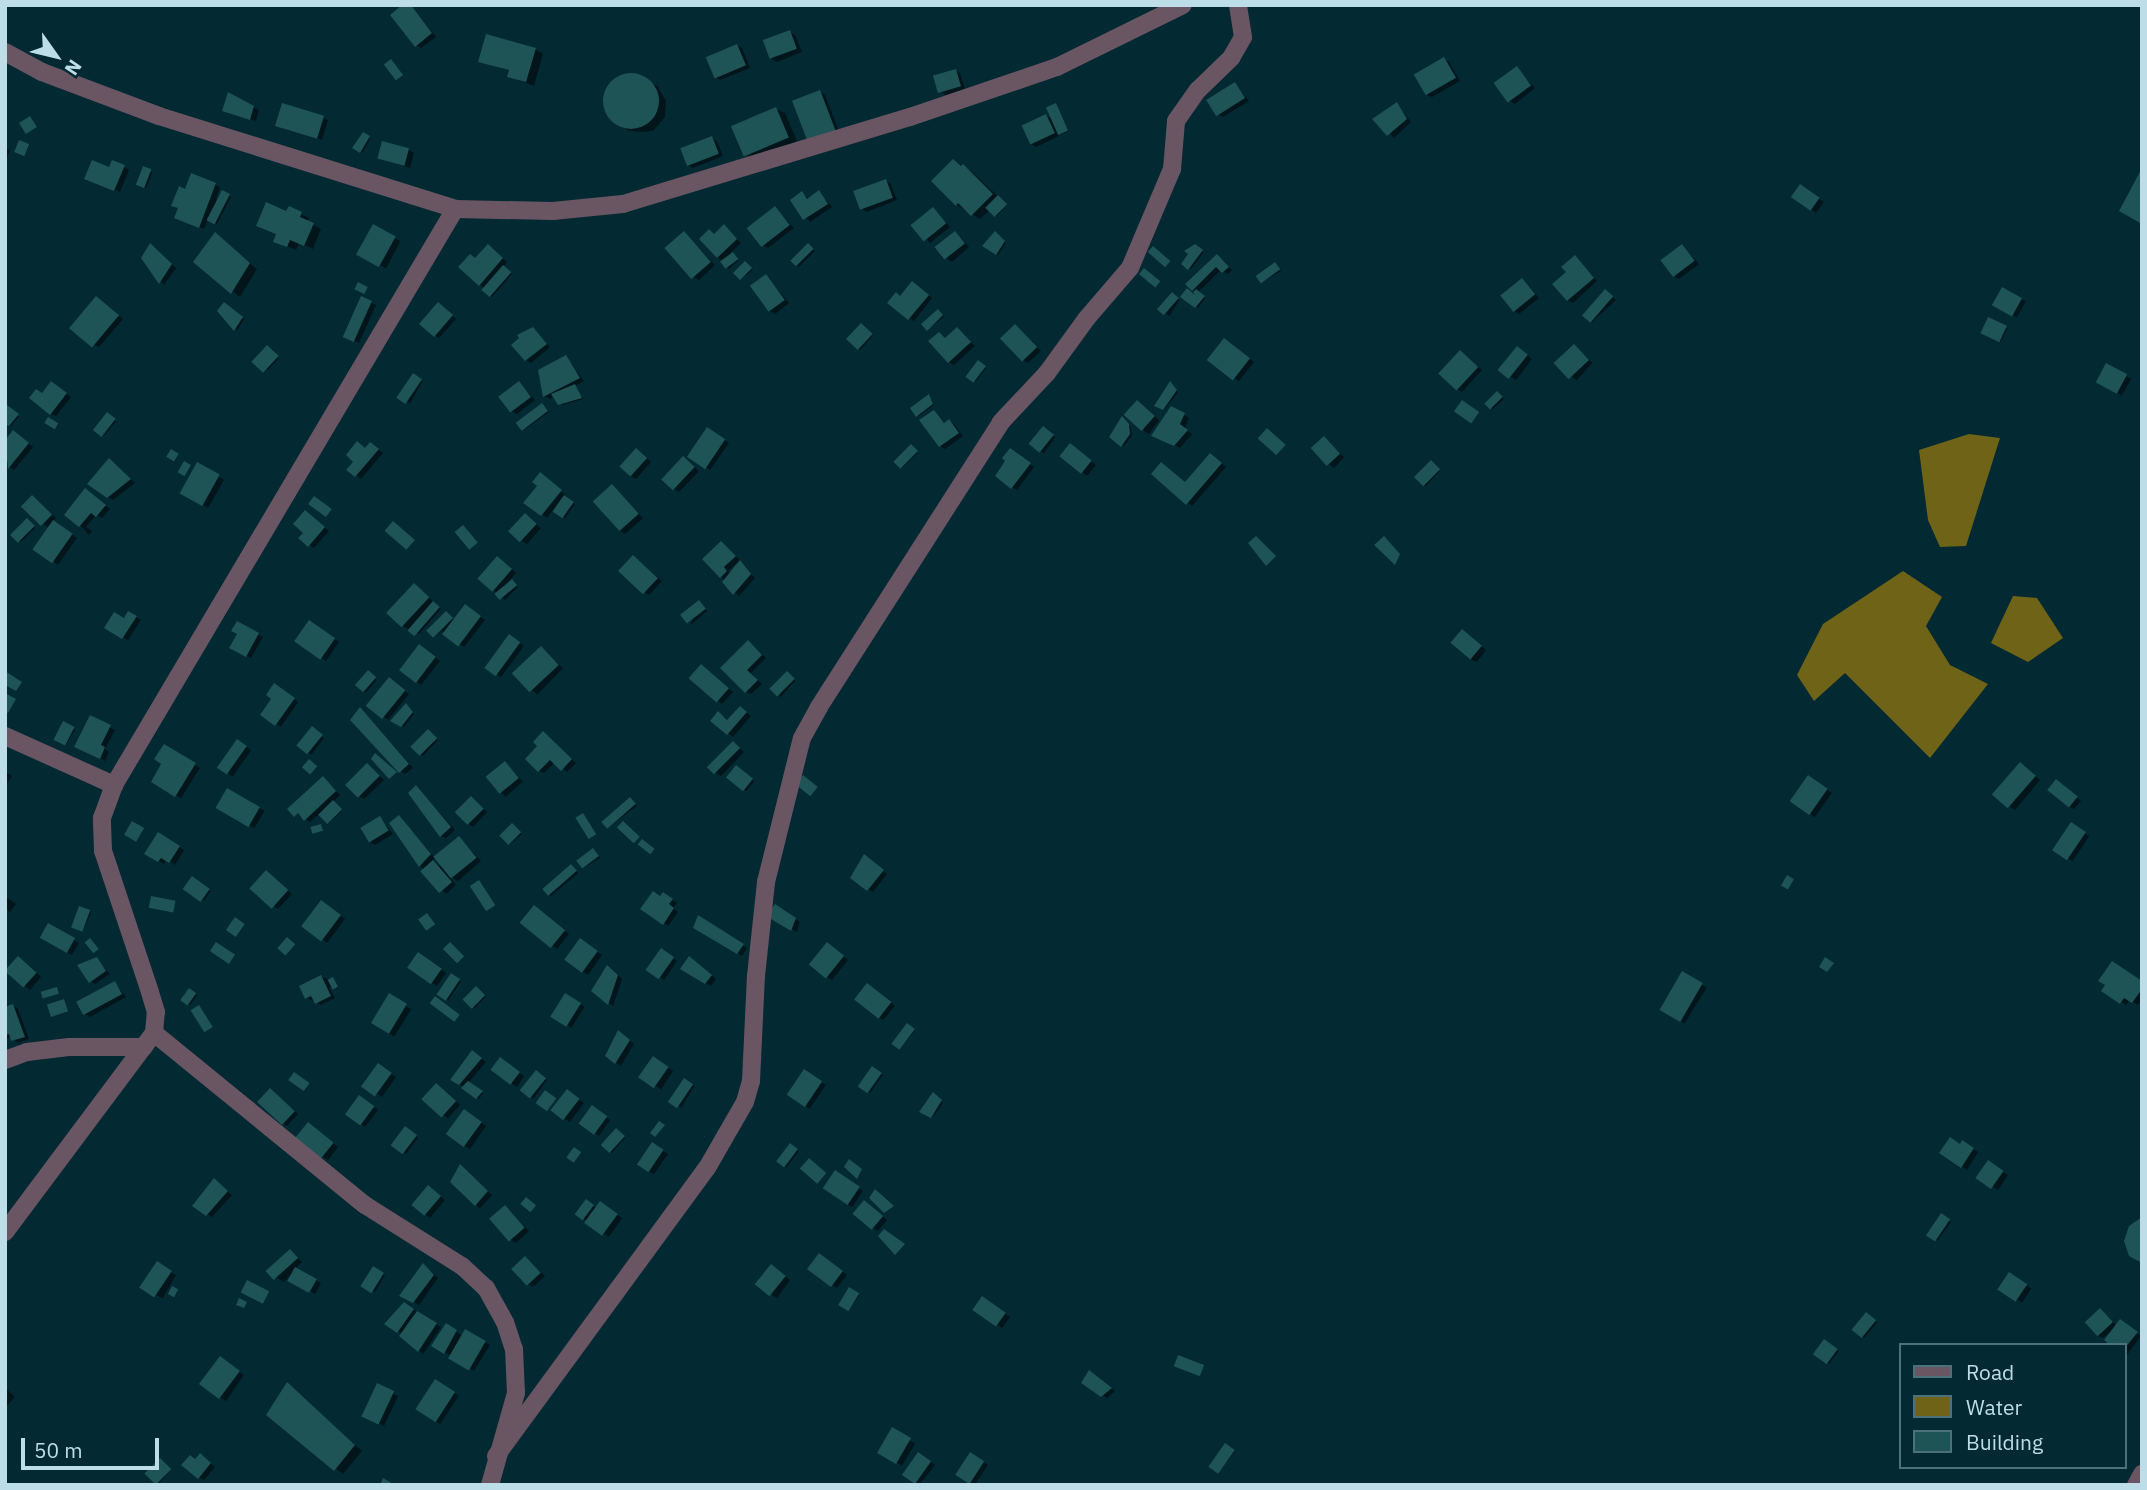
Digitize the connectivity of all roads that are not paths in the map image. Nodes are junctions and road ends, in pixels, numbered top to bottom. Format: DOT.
graph roads {
  1 [pos="1183,5"];
  2 [pos="1238,5"];
  3 [pos="5,52"];
  4 [pos="455,209"];
  5 [pos="5,736"];
  6 [pos="114,785"];
  7 [pos="149,1040"];
  8 [pos="5,1060"];
  9 [pos="5,1232"];
  10 [pos="496,1456"];
  11 [pos="2142,1474"];
  12 [pos="490,1485"];
  13 [pos="2136,1485"];
  1 -- 4 [label="street"];
  2 -- 10 [label="street"];
  3 -- 4 [label="street"];
  4 -- 6 [label="street"];
  5 -- 6 [label="street"];
  6 -- 7 [label="street"];
  7 -- 8 [label="street"];
  7 -- 9 [label="street"];
  7 -- 10 [label="street"];
  10 -- 12 [label="street"];
  11 -- 13 [label="street"];
}
